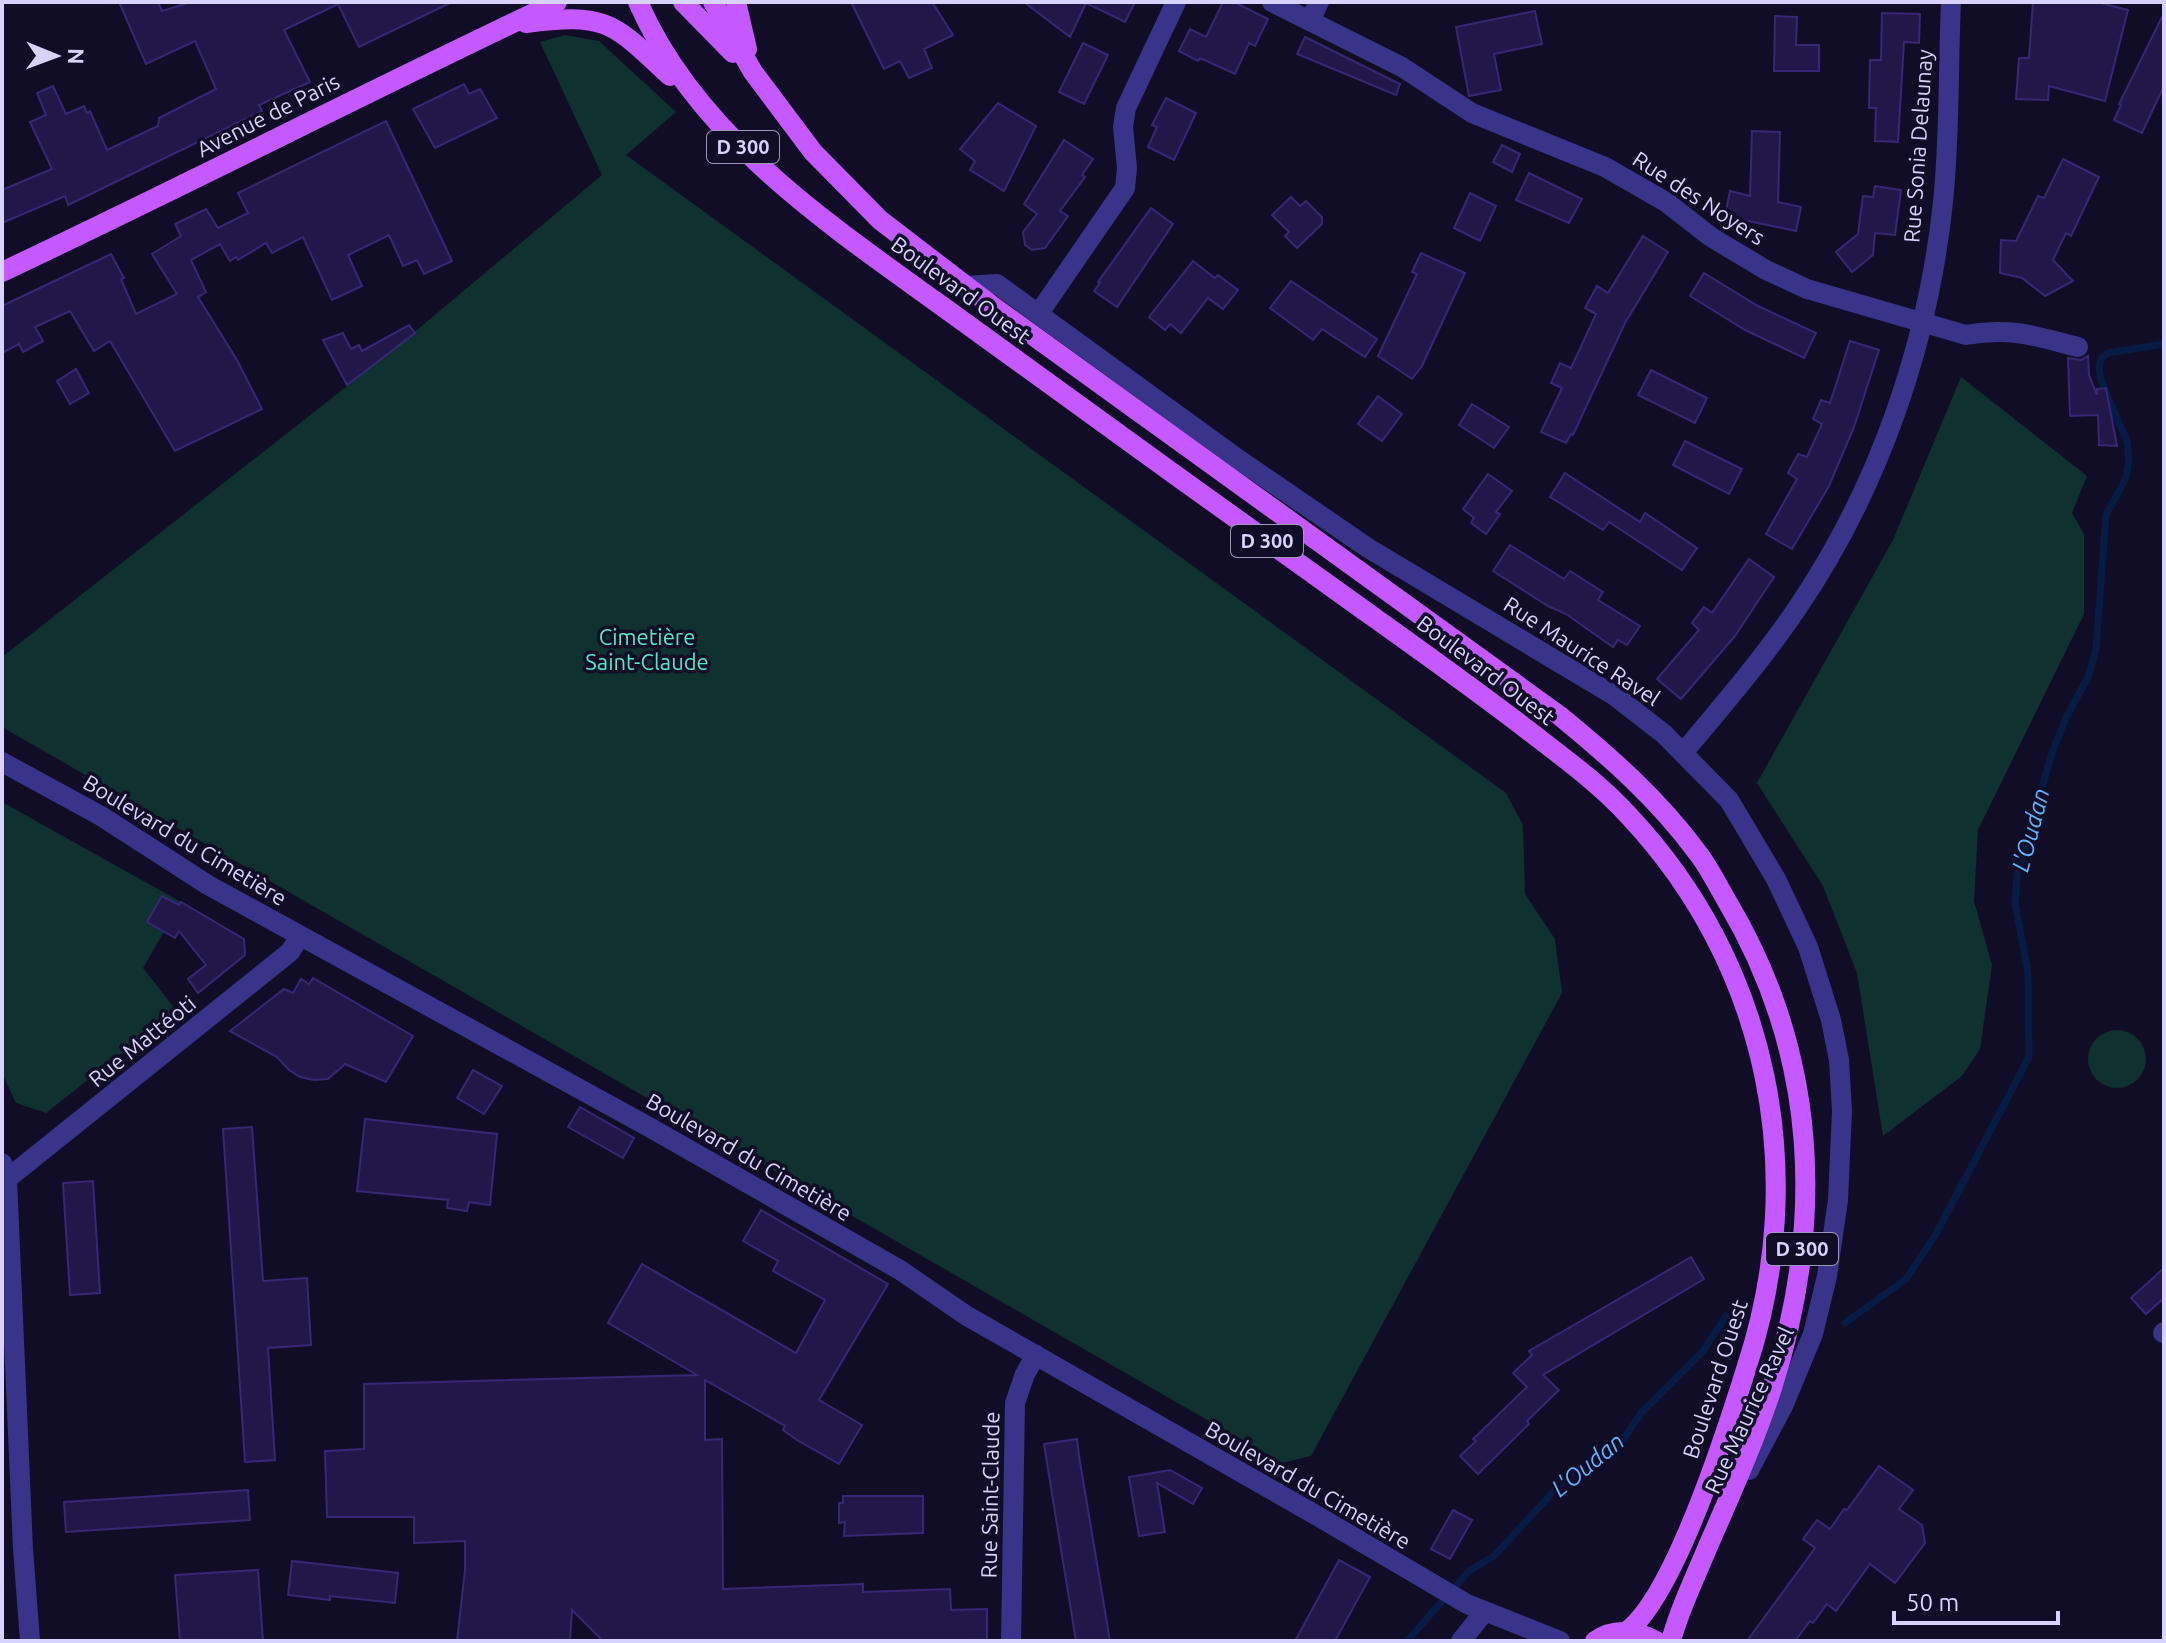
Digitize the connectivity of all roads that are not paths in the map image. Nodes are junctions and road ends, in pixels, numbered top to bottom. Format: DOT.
graph roads {
  1 [pos="557,2"];
  2 [pos="638,2"];
  3 [pos="683,2"];
  4 [pos="713,2"];
  5 [pos="736,2"];
  6 [pos="1176,2"];
  7 [pos="1272,2"];
  8 [pos="1319,2"];
  9 [pos="1951,2"];
  10 [pos="1310,21"];
  11 [pos="506,26"];
  12 [pos="753,72"];
  13 [pos="693,97"];
  14 [pos="2,272"];
  15 [pos="967,286"];
  16 [pos="1039,313"];
  17 [pos="1922,321"];
  18 [pos="2078,347"];
  19 [pos="1683,753"];
  20 [pos="2,762"];
  21 [pos="300,936"];
  22 [pos="5,1171"];
  23 [pos="1036,1355"];
  24 [pos="8,1356"];
  25 [pos="1706,1551"];
  26 [pos="1474,1610"];
  27 [pos="1626,1632"];
  28 [pos="30,1641"];
  29 [pos="1011,1641"];
  30 [pos="1461,1641"];
  31 [pos="1516,1641"];
  32 [pos="1560,1641"];
  33 [pos="1595,1641"];
  34 [pos="1656,1641"];
  35 [pos="1671,1641"];
  1 -- 11 [label="main road, Avenue de Paris"];
  2 -- 13 [label="main road, Boulevard Ouest / D 300"];
  3 -- 12 [label="main road"];
  4 -- 12 [label="main road, Boulevard Ouest / D 300"];
  5 -- 12 [label="main road"];
  6 -- 16 [label="street"];
  7 -- 10 [label="street, Rue des Noyers"];
  8 -- 10 [label="street"];
  9 -- 17 [label="street, Rue Sonia Delaunay"];
  10 -- 17 [label="street, Rue des Noyers"];
  11 -- 13 [label="main road"];
  11 -- 14 [label="main road, Avenue de Paris"];
  12 -- 15 [label="main road, Boulevard Ouest / D 300"];
  13 -- 27 [label="main road, Boulevard Ouest / D 300"];
  15 -- 16 [label="street, Rue Maurice Ravel"];
  15 -- 25 [label="main road, Boulevard Ouest / D 300"];
  16 -- 19 [label="street, Rue Maurice Ravel"];
  17 -- 18 [label="street, Rue des Noyers"];
  17 -- 19 [label="street, Rue Sonia Delaunay"];
  19 -- 25 [label="street, Rue Maurice Ravel"];
  20 -- 21 [label="street, Boulevard du Cimetière"];
  21 -- 22 [label="street, Rue Mattéoti"];
  21 -- 23 [label="street, Boulevard du Cimetière"];
  22 -- 24 [label="street"];
  23 -- 26 [label="street, Boulevard du Cimetière"];
  23 -- 29 [label="street, Rue Saint-Claude"];
  24 -- 28 [label="street"];
  25 -- 35 [label="main road, Boulevard Ouest / D 300"];
  26 -- 30 [label="street"];
  26 -- 31 [label="street, Boulevard du Cimetière"];
  26 -- 32 [label="street, Boulevard du Cimetière"];
  27 -- 33 [label="main road"];
  27 -- 34 [label="main road"];
}
